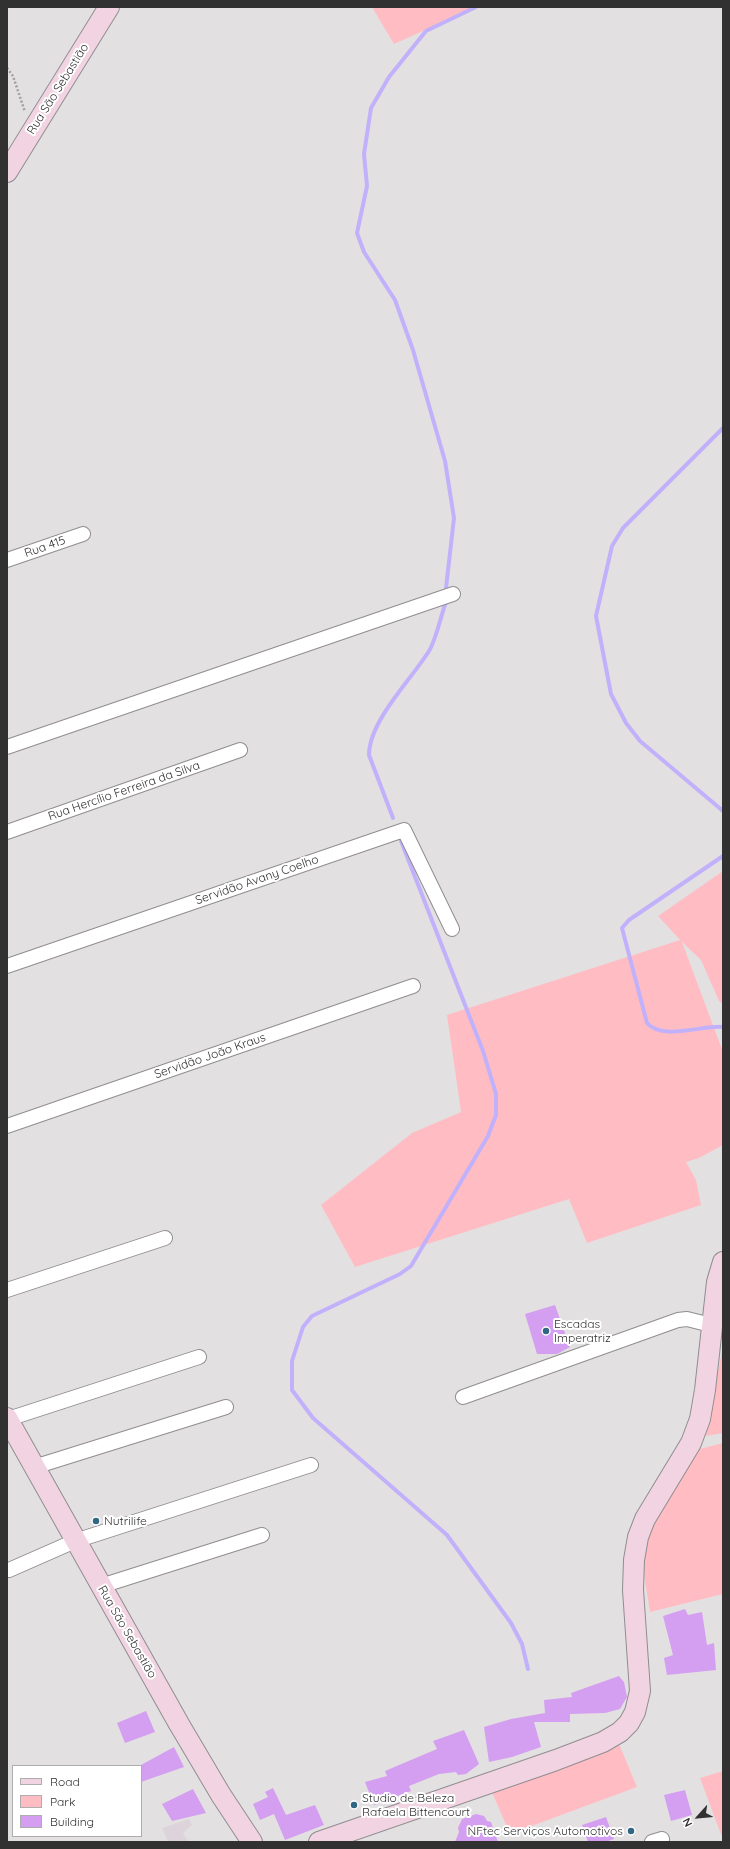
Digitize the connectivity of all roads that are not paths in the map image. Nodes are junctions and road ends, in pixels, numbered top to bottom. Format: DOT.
graph roads {
  1 [pos="109,7"];
  2 [pos="7,172"];
  3 [pos="83,534"];
  4 [pos="7,560"];
  5 [pos="453,594"];
  6 [pos="7,747"];
  7 [pos="240,750"];
  8 [pos="7,832"];
  9 [pos="452,929"];
  10 [pos="7,966"];
  11 [pos="413,986"];
  12 [pos="7,1126"];
  13 [pos="165,1238"];
  14 [pos="723,1262"];
  15 [pos="7,1290"];
  16 [pos="711,1325"];
  17 [pos="199,1357"];
  18 [pos="463,1397"];
  19 [pos="226,1407"];
  20 [pos="7,1419"];
  21 [pos="311,1465"];
  22 [pos="34,1467"];
  23 [pos="262,1535"];
  24 [pos="75,1541"];
  25 [pos="9,1570"];
  26 [pos="101,1586"];
  27 [pos="252,1842"];
  28 [pos="319,1842"];
  1 -- 2 [label="street, Rua São Sebastião"];
  3 -- 4 [label="street, Rua 415"];
  5 -- 6 [label="street"];
  7 -- 8 [label="street, Rua Hercílio Ferreira da Silva"];
  9 -- 10 [label="street, Servidão Avany Coelho"];
  11 -- 12 [label="street, Servidão João Kraus"];
  13 -- 15 [label="street"];
  14 -- 16 [label="street"];
  16 -- 18 [label="street"];
  16 -- 28 [label="street"];
  17 -- 20 [label="street"];
  19 -- 22 [label="street"];
  20 -- 22 [label="street, Rua São Sebastião"];
  21 -- 24 [label="street"];
  22 -- 24 [label="street, Rua São Sebastião"];
  23 -- 26 [label="street"];
  24 -- 25 [label="street"];
  24 -- 26 [label="street, Rua São Sebastião"];
  26 -- 27 [label="street, Rua São Sebastião"];
}
